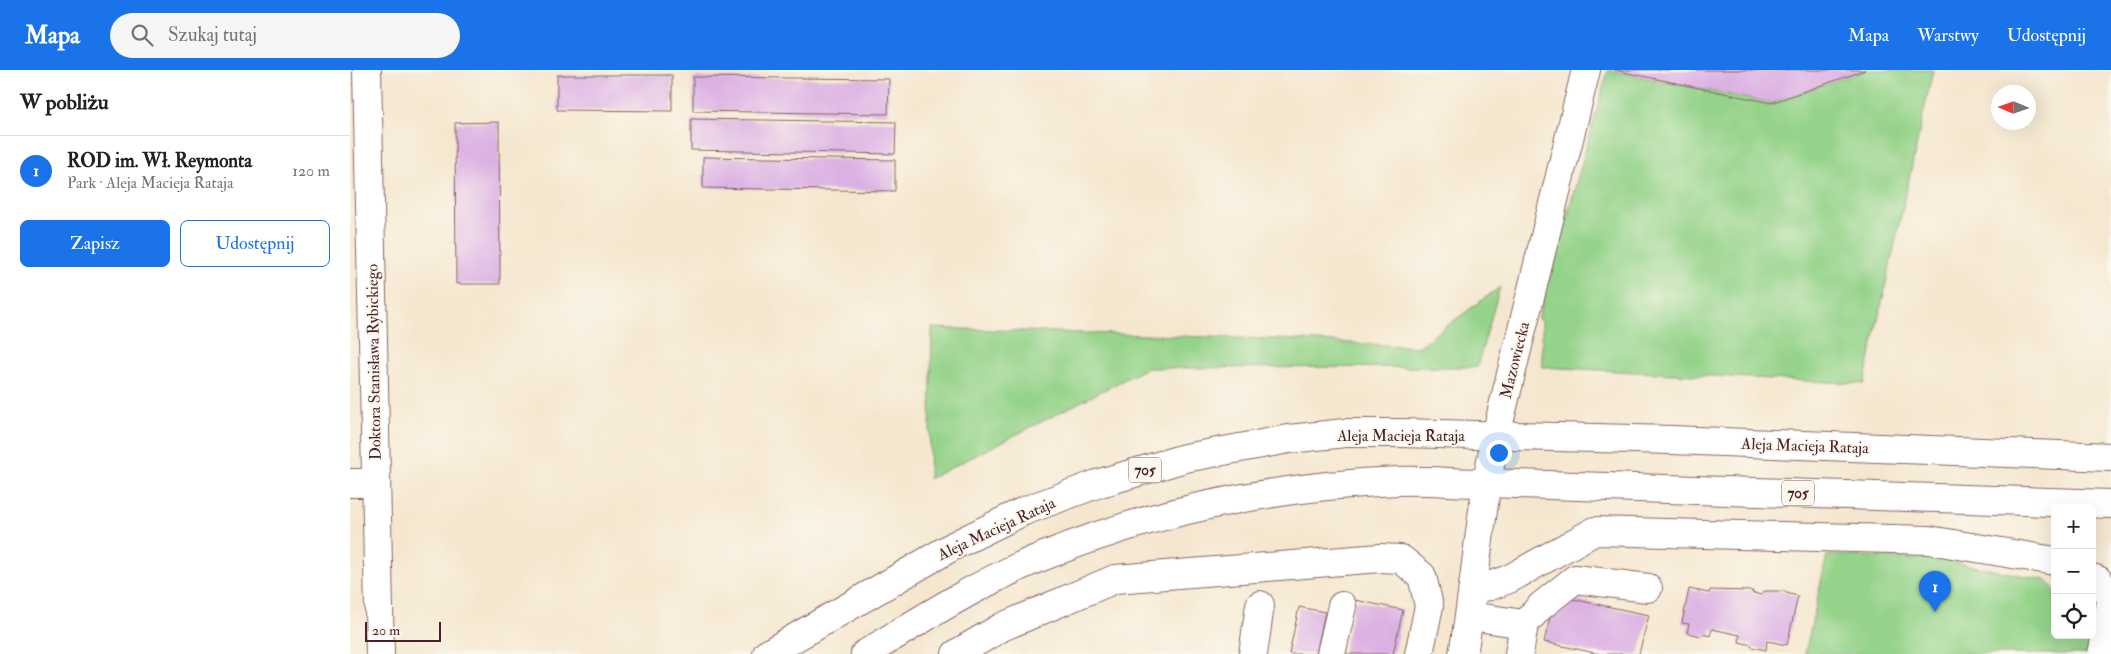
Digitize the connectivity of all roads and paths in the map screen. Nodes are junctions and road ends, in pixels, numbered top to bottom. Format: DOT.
graph roads {
  1 [pos="367,70"];
  2 [pos="1586,70"];
  3 [pos="1496,435"];
  4 [pos="2111,458"];
  5 [pos="363,483"];
  6 [pos="1486,483"];
  7 [pos="2111,504"];
  8 [pos="2051,560"];
  9 [pos="2096,579"];
  10 [pos="1474,588"];
  11 [pos="1648,588"];
  12 [pos="1260,605"];
  13 [pos="1342,606"];
  14 [pos="1470,616"];
  15 [pos="1524,624"];
  16 [pos="2104,642"];
  17 [pos="380,654"];
  18 [pos="768,654"];
  19 [pos="865,654"];
  20 [pos="956,654"];
  21 [pos="1253,654"];
  22 [pos="1331,654"];
  23 [pos="1419,654"];
  24 [pos="1463,654"];
  25 [pos="1519,654"];
  1 -- 5 [label="main road, Doktora Stanisława Rybickiego"];
  2 -- 3 [label="main road, Mazowiecka"];
  3 -- 4 [label="main road, Aleja Macieja Rataja / 705"];
  3 -- 6 [label="main road, Mazowiecka"];
  3 -- 18 [label="main road, Aleja Macieja Rataja / 705"];
  5 -- 17 [label="main road, Doktora Stanisława Rybickiego"];
  6 -- 7 [label="main road, 705"];
  6 -- 10 [label="main road, Mazowiecka"];
  6 -- 19 [label="main road, 705"];
  8 -- 10 [label="main road"];
  9 -- 16 [label="main road"];
  10 -- 14 [label="main road, Mazowiecka"];
  11 -- 15 [label="main road"];
  12 -- 21 [label="main road"];
  13 -- 22 [label="main road"];
  14 -- 15 [label="main road"];
  14 -- 24 [label="main road, Mazowiecka"];
  15 -- 25 [label="main road"];
  20 -- 23 [label="main road"];
}
